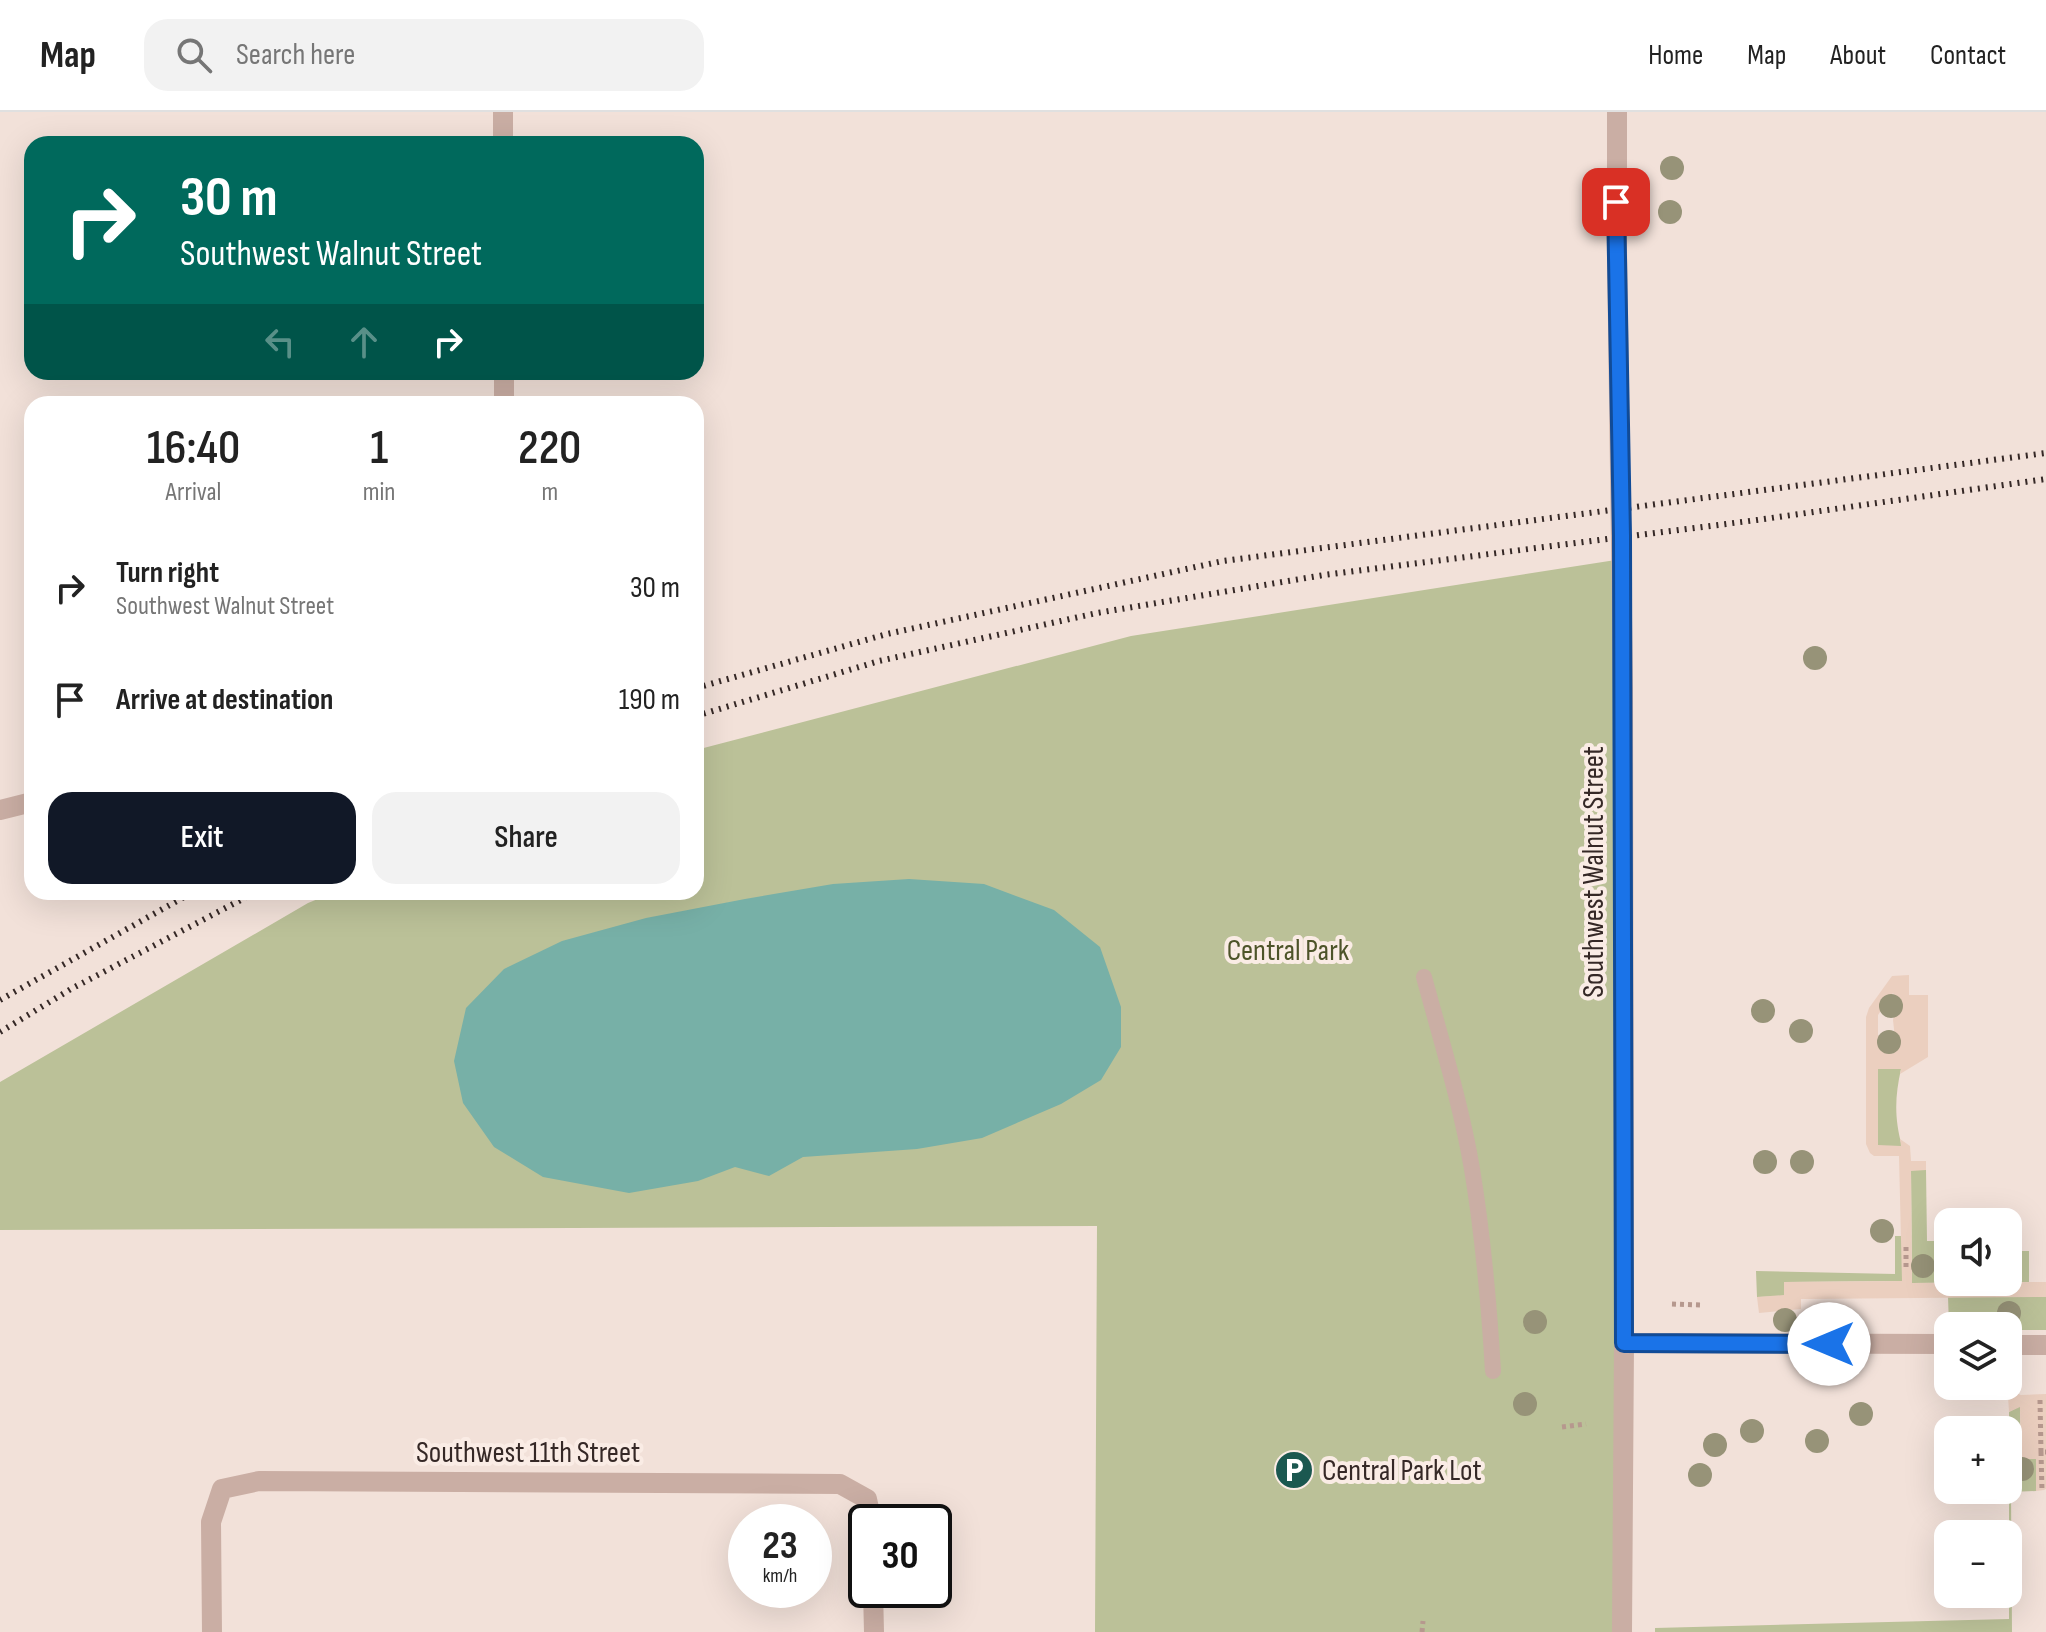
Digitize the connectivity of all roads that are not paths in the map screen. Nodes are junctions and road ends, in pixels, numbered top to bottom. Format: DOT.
graph roads {
  1 [pos="503,112"];
  2 [pos="1617,112"];
  3 [pos="503,136"];
  4 [pos="24,804"];
  5 [pos="0,810"];
  6 [pos="1424,977"];
  7 [pos="1624,1343"];
  8 [pos="1934,1344"];
  9 [pos="2022,1345"];
  10 [pos="2046,1345"];
  11 [pos="1493,1371"];
  12 [pos="868,1504"];
  13 [pos="873,1608"];
  14 [pos="212,1632"];
  15 [pos="874,1632"];
  16 [pos="1622,1632"];
  1 -- 3 [label="street"];
  2 -- 7 [label="street, Southwest Walnut Street, bridge"];
  4 -- 5 [label="street"];
  6 -- 11 [label="lane"];
  7 -- 8 [label="street"];
  7 -- 16 [label="street, Southwest Walnut Street"];
  9 -- 10 [label="street"];
  12 -- 14 [label="street, Southwest 11th Street"];
  13 -- 15 [label="street"];
}
